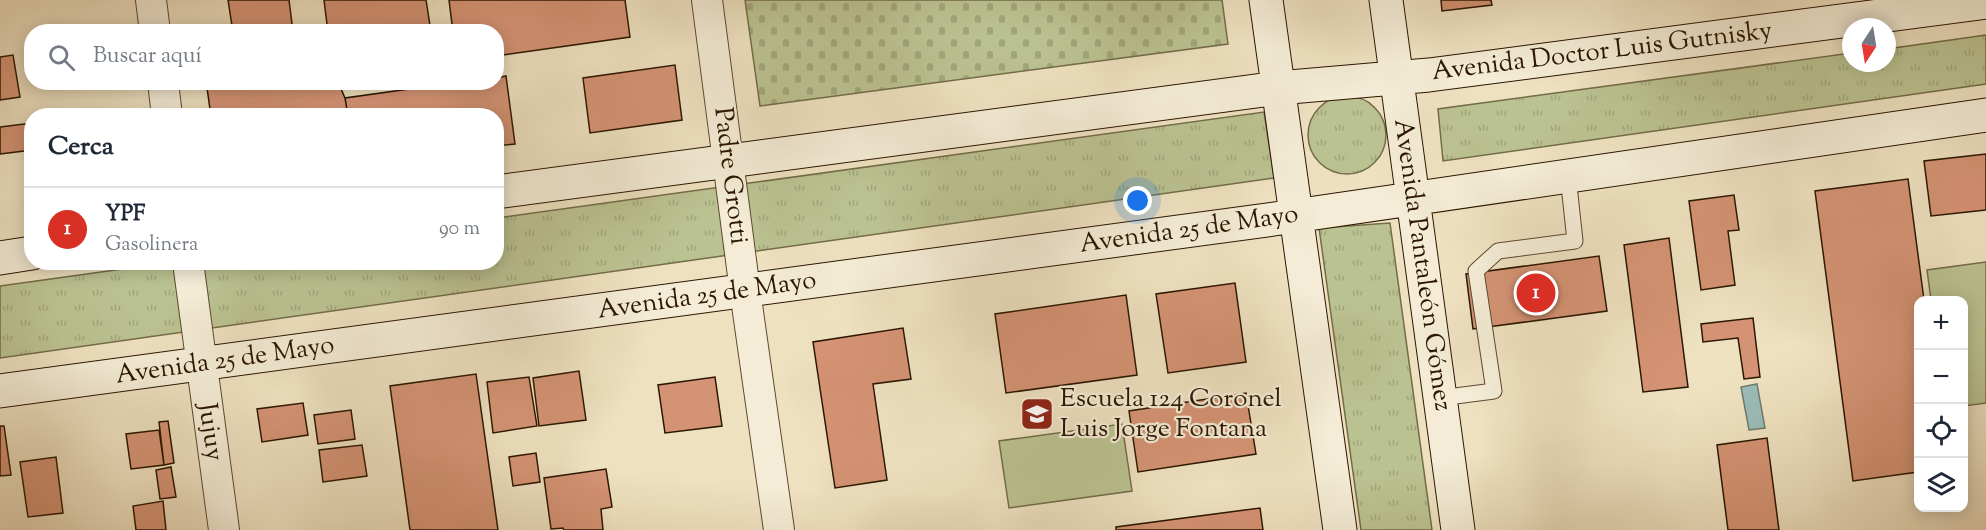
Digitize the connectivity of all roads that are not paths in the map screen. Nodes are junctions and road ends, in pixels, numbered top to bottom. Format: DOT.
graph roads {
  1 [pos="151,0"];
  2 [pos="707,0"];
  3 [pos="1266,0"];
  4 [pos="1386,0"];
  5 [pos="1986,2"];
  6 [pos="1940,4"];
  7 [pos="154,24"];
  8 [pos="1397,78"];
  9 [pos="1278,87"];
  10 [pos="164,90"];
  11 [pos="166,108"];
  12 [pos="1986,115"];
  13 [pos="728,161"];
  14 [pos="1568,176"];
  15 [pos="504,191"];
  16 [pos="1414,199"];
  17 [pos="1295,216"];
  18 [pos="24,255"];
  19 [pos="0,258"];
  20 [pos="189,270"];
  21 [pos="745,291"];
  22 [pos="201,364"];
  23 [pos="0,391"];
  24 [pos="1440,398"];
  25 [pos="224,530"];
  26 [pos="779,530"];
  27 [pos="1340,530"];
  28 [pos="1458,530"];
  1 -- 7 [label="street"];
  2 -- 13 [label="street, Padre Grotti"];
  3 -- 9 [label="main road"];
  4 -- 8 [label="main road, Avenida Pantaleón Gómez"];
  5 -- 6 [label="main road, Avenida Doctor Luis Gutnisky"];
  6 -- 8 [label="main road, Avenida Doctor Luis Gutnisky"];
  8 -- 9 [label="main road"];
  8 -- 16 [label="main road, Avenida Pantaleón Gómez"];
  9 -- 13 [label="main road"];
  9 -- 17 [label="main road"];
  10 -- 11 [label="street"];
  12 -- 14 [label="main road"];
  13 -- 15 [label="main road"];
  13 -- 21 [label="street, Padre Grotti"];
  14 -- 16 [label="main road"];
  14 -- 24 [label="lane"];
  16 -- 17 [label="main road, Avenida 25 de Mayo"];
  16 -- 24 [label="main road, Avenida Pantaleón Gómez"];
  17 -- 21 [label="main road, Avenida 25 de Mayo"];
  17 -- 27 [label="main road"];
  18 -- 19 [label="main road"];
  20 -- 22 [label="street, Jujuy"];
  21 -- 22 [label="main road, Avenida 25 de Mayo"];
  21 -- 26 [label="street, Padre Grotti"];
  22 -- 23 [label="main road, Avenida 25 de Mayo"];
  22 -- 25 [label="street, Jujuy"];
  24 -- 28 [label="main road, Avenida Pantaleón Gómez"];
}
